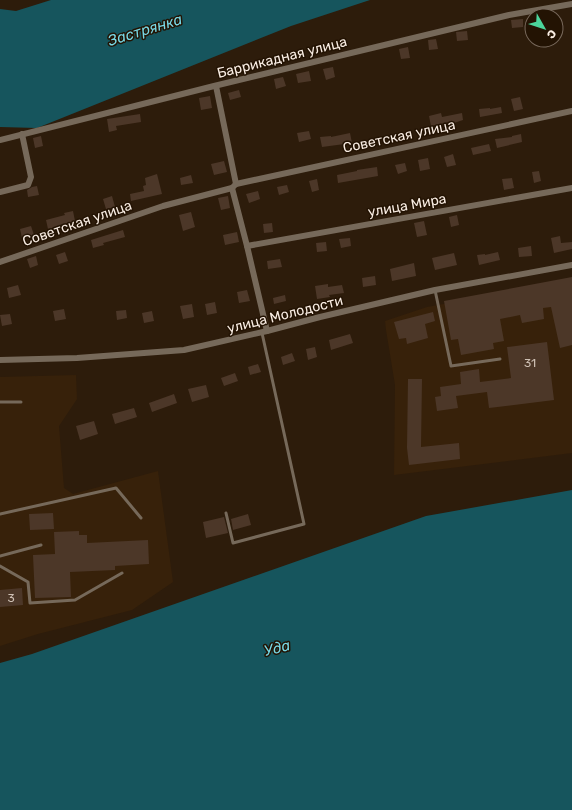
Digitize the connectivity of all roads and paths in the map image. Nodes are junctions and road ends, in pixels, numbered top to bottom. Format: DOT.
graph roads {
  1 [pos="572,4"];
  2 [pos="216,86"];
  3 [pos="572,110"];
  4 [pos="22,134"];
  5 [pos="0,140"];
  6 [pos="234,186"];
  7 [pos="572,188"];
  8 [pos="0,192"];
  9 [pos="247,246"];
  10 [pos="0,262"];
  11 [pos="572,265"];
  12 [pos="435,290"];
  13 [pos="264,332"];
  14 [pos="500,359"];
  15 [pos="0,360"];
  16 [pos="0,402"];
  17 [pos="21,402"];
  18 [pos="226,513"];
  19 [pos="0,514"];
  20 [pos="140,518"];
  21 [pos="41,545"];
  22 [pos="0,556"];
  23 [pos="0,566"];
  24 [pos="122,573"];
  1 -- 2 [label="street, Баррикадная улица"];
  2 -- 4 [label="street, Баррикадная улица"];
  2 -- 6 [label="street"];
  3 -- 6 [label="street, Советская улица"];
  4 -- 5 [label="street, Баррикадная улица"];
  4 -- 8 [label="street"];
  6 -- 9 [label="street"];
  6 -- 10 [label="street, Советская улица"];
  7 -- 9 [label="street, улица Мира"];
  9 -- 13 [label="street"];
  11 -- 12 [label="street, улица Молодости"];
  12 -- 13 [label="street, улица Молодости"];
  12 -- 14 [label="lane"];
  13 -- 15 [label="street, улица Молодости"];
  13 -- 18 [label="lane"];
  16 -- 17 [label="lane"];
  19 -- 20 [label="lane"];
  21 -- 22 [label="lane"];
  23 -- 24 [label="lane"];
}
